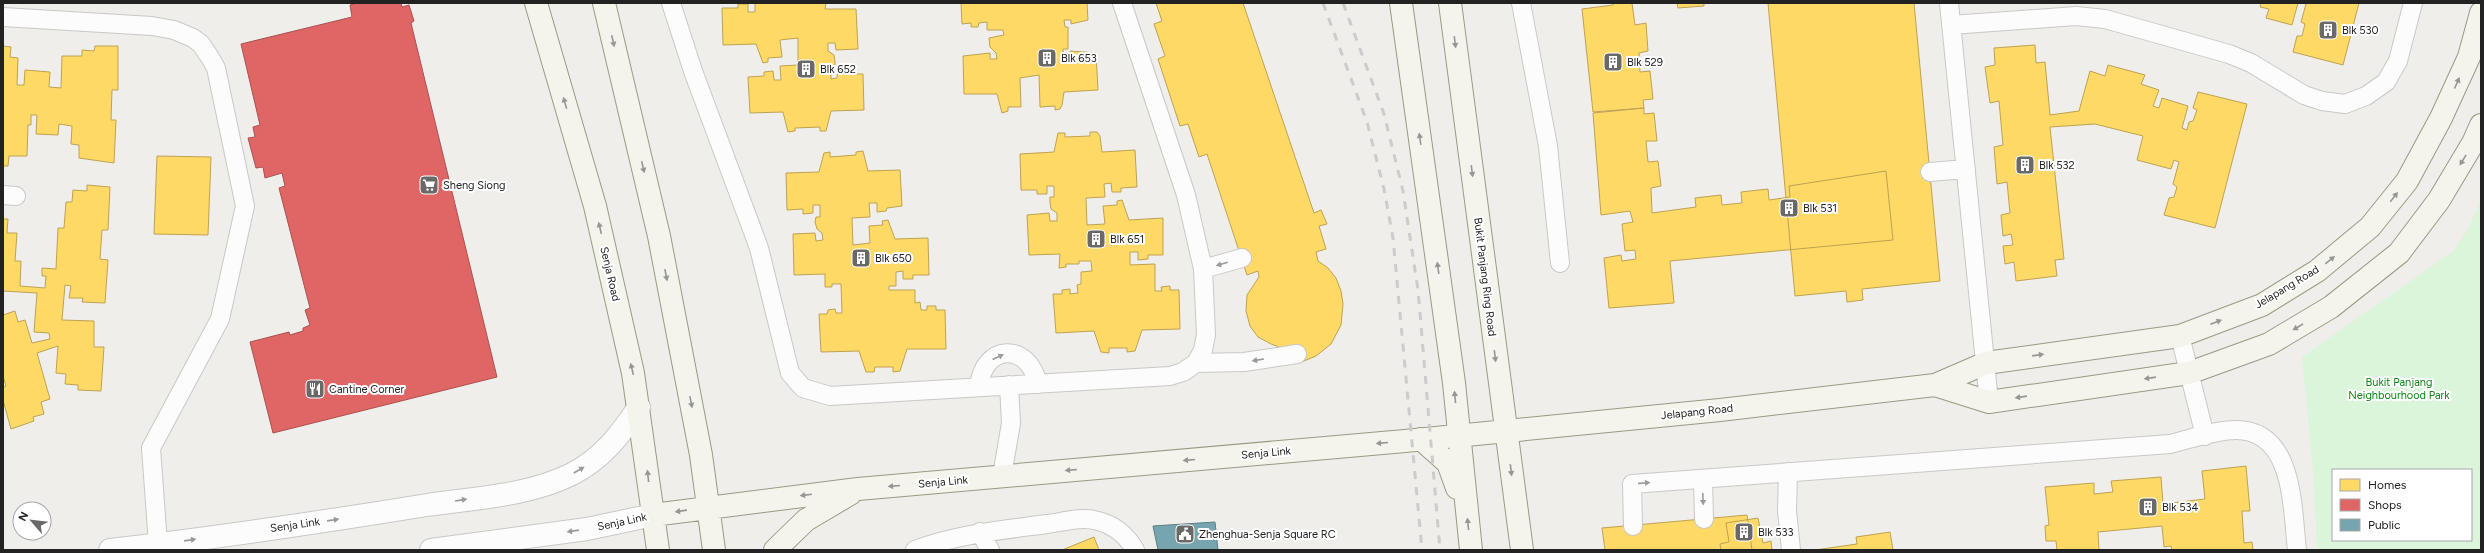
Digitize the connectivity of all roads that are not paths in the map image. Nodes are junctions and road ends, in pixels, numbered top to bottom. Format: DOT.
graph roads {
  1 [pos="536,3"];
  2 [pos="604,3"];
  3 [pos="671,3"];
  4 [pos="1122,3"];
  5 [pos="1401,3"];
  6 [pos="1450,3"];
  7 [pos="1521,3"];
  8 [pos="1949,3"];
  9 [pos="2413,3"];
  10 [pos="2481,13"];
  11 [pos="3,17"];
  12 [pos="1951,25"];
  13 [pos="2481,125"];
  14 [pos="1966,169"];
  15 [pos="1930,172"];
  16 [pos="1242,258"];
  17 [pos="1560,263"];
  18 [pos="1203,270"];
  19 [pos="2180,336"];
  20 [pos="1297,354"];
  21 [pos="1196,363"];
  22 [pos="1986,363"];
  23 [pos="2189,373"];
  24 [pos="1038,384"];
  25 [pos="1009,385"];
  26 [pos="1935,385"];
  27 [pos="979,387"];
  28 [pos="1988,402"];
  29 [pos="640,407"];
  30 [pos="1506,431"];
  31 [pos="1458,436"];
  32 [pos="2205,436"];
  33 [pos="1421,440"];
  34 [pos="1788,472"];
  35 [pos="1002,476"];
  36 [pos="1702,479"];
  37 [pos="858,489"];
  38 [pos="1466,499"];
  39 [pos="709,507"];
  40 [pos="653,515"];
  41 [pos="1704,519"];
  42 [pos="1633,526"];
  43 [pos="980,532"];
  44 [pos="158,544"];
  45 [pos="110,550"];
  46 [pos="431,550"];
  47 [pos="658,550"];
  48 [pos="714,550"];
  49 [pos="775,550"];
  50 [pos="915,550"];
  51 [pos="990,550"];
  52 [pos="1135,550"];
  53 [pos="1471,550"];
  54 [pos="1522,550"];
  55 [pos="1791,550"];
  56 [pos="2297,550"];
  29 -- 1 [label="street, Senja Road, one-way"];
  2 -- 39 [label="street, one-way"];
  3 -- 27 [label="lane"];
  4 -- 18 [label="lane"];
  31 -- 5 [label="street, one-way"];
  6 -- 30 [label="street, Bukit Panjang Ring Road, one-way"];
  7 -- 17 [label="lane"];
  8 -- 12 [label="lane"];
  9 -- 12 [label="lane"];
  19 -- 10 [label="street, Jelapang Road, one-way"];
  11 -- 44 [label="lane"];
  12 -- 14 [label="lane"];
  13 -- 23 [label="street, Jelapang Road, one-way"];
  14 -- 15 [label="lane"];
  14 -- 22 [label="lane"];
  16 -- 18 [label="lane, one-way"];
  18 -- 21 [label="lane"];
  22 -- 19 [label="street, Jelapang Road, one-way"];
  19 -- 23 [label="lane"];
  20 -- 21 [label="lane, one-way"];
  21 -- 24 [label="lane"];
  22 -- 26 [label="street, Jelapang Road"];
  22 -- 28 [label="lane"];
  23 -- 28 [label="street, Jelapang Road, one-way"];
  23 -- 32 [label="lane"];
  24 -- 25 [label="lane"];
  27 -- 24 [label="lane, one-way"];
  25 -- 27 [label="lane"];
  25 -- 35 [label="lane"];
  26 -- 28 [label="street, Jelapang Road"];
  26 -- 30 [label="street, Jelapang Road"];
  40 -- 29 [label="street, Senja Road, one-way"];
  44 -- 29 [label="street, Senja Link, one-way"];
  30 -- 31 [label="street, Jelapang Road"];
  30 -- 54 [label="street, Bukit Panjang Ring Road, one-way"];
  31 -- 33 [label="street, Senja Link"];
  31 -- 38 [label="street"];
  32 -- 34 [label="lane"];
  32 -- 56 [label="lane"];
  33 -- 35 [label="street, Senja Link, one-way"];
  33 -- 38 [label="street"];
  34 -- 36 [label="lane"];
  34 -- 55 [label="lane"];
  35 -- 37 [label="street, Senja Link, one-way"];
  36 -- 41 [label="lane, one-way"];
  42 -- 36 [label="lane, one-way"];
  37 -- 39 [label="street, Senja Link, one-way"];
  37 -- 49 [label="street"];
  53 -- 38 [label="street, one-way"];
  39 -- 40 [label="street, Senja Link, one-way"];
  39 -- 48 [label="street"];
  40 -- 46 [label="street, Senja Link, one-way"];
  40 -- 47 [label="street, Senja Road"];
  43 -- 50 [label="lane"];
  43 -- 51 [label="lane"];
  43 -- 52 [label="lane"];
  44 -- 45 [label="street, Senja Link"];
}
